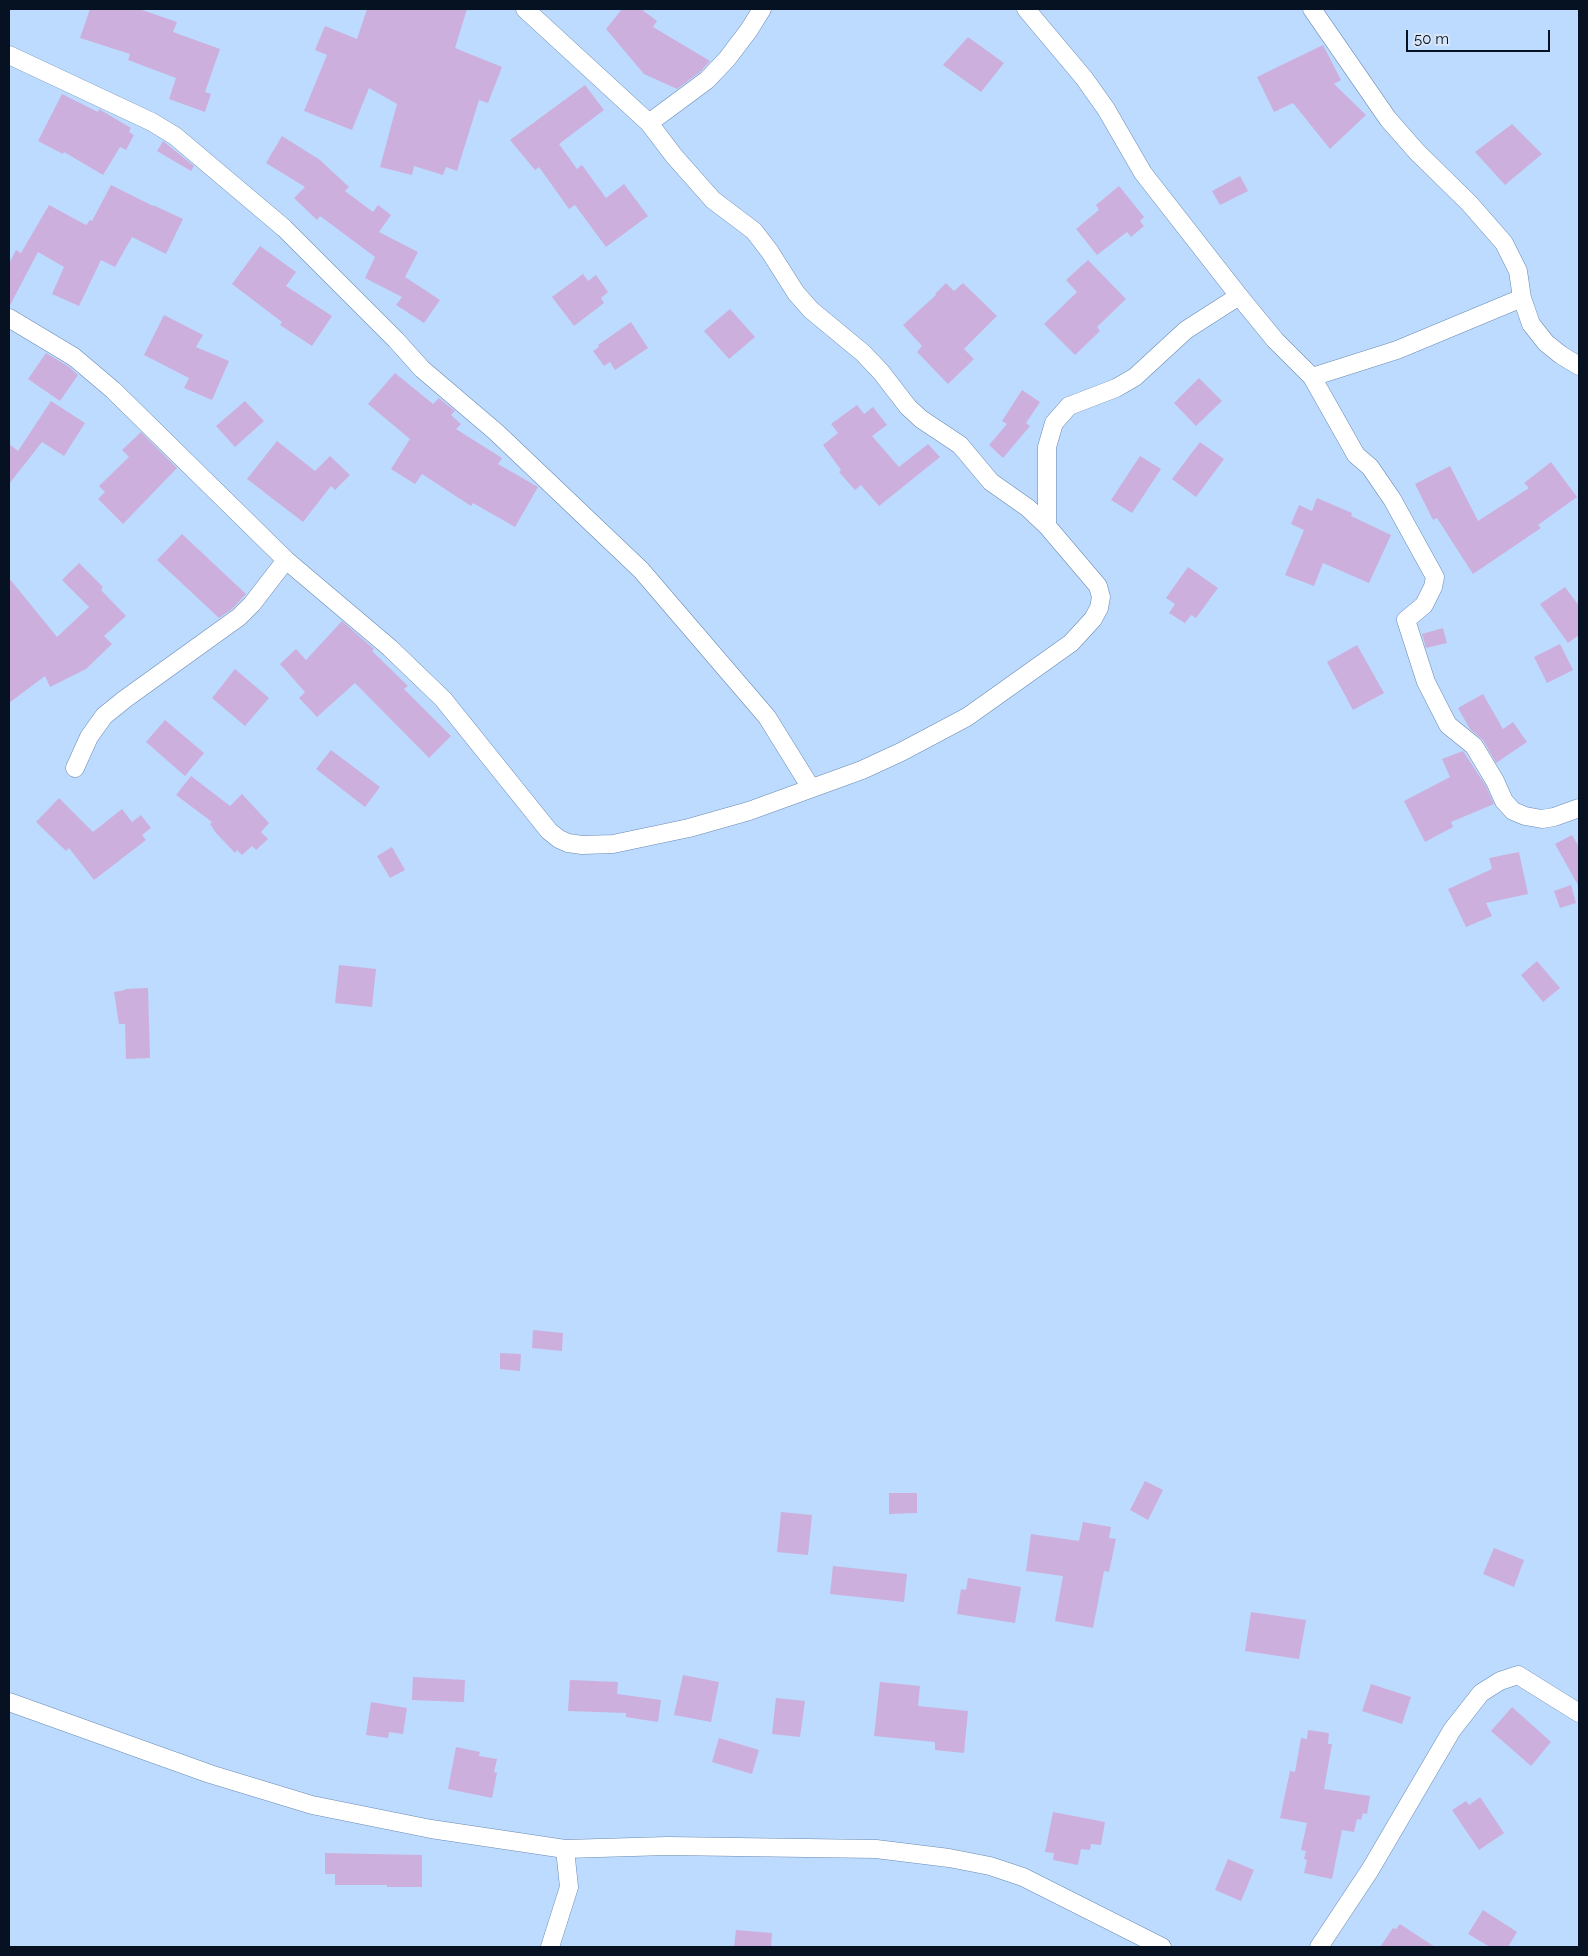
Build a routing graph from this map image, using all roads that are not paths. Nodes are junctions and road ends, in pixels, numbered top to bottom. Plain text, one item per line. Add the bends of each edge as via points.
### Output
1 (525, 9) edge
2 (762, 9) edge
3 (1026, 9) edge
4 (1312, 9) edge
5 (9, 55) edge
6 (649, 123) junction
7 (1239, 296) junction
8 (1522, 298) junction
9 (9, 318) edge
10 (1579, 366) edge
11 (1312, 377) junction
12 (1047, 526) junction
13 (286, 560) junction
14 (75, 768) dead end
15 (811, 788) junction
16 (1579, 808) edge
17 (9, 1702) edge
18 (1579, 1713) edge
19 (566, 1849) junction
20 (550, 1947) edge
21 (1162, 1947) edge
22 (1319, 1947) edge

1 - 6 street
2 - 6 street via 744,37 706,80
3 - 7 street via 1084,78 1143,173
4 - 8 street via 1388,119 1504,243 1518,271
5 - 15 street via 176,136 284,228 422,369 496,432 641,570 767,717
6 - 12 street via 713,200 754,232 811,310 863,353 921,419 960,445 991,482
7 - 11 street via 1275,340
7 - 12 street via 1186,330 1135,377 1069,406 1054,423 1047,447
8 - 10 street via 1531,324 1546,343
8 - 11 street via 1397,350
9 - 13 street via 74,357 113,390
11 - 16 street via 1356,455 1370,467 1392,499 1433,571 1433,588 1424,605 1406,620 1426,682 1448,725 1474,746 1513,811 1542,819
12 - 15 street via 1098,586 1101,597 1093,619 1071,643 967,717 862,770
13 - 14 street via 240,617 104,716 89,737
13 - 15 street via 390,648 443,699 549,831 559,839 582,845 613,844 749,812
17 - 19 street via 210,1774 312,1805 430,1829
18 - 22 street via 1518,1676 1500,1681 1481,1693 1452,1730 1370,1870
19 - 20 street via 570,1887
19 - 21 street via 667,1846 876,1849 949,1858 1023,1877

